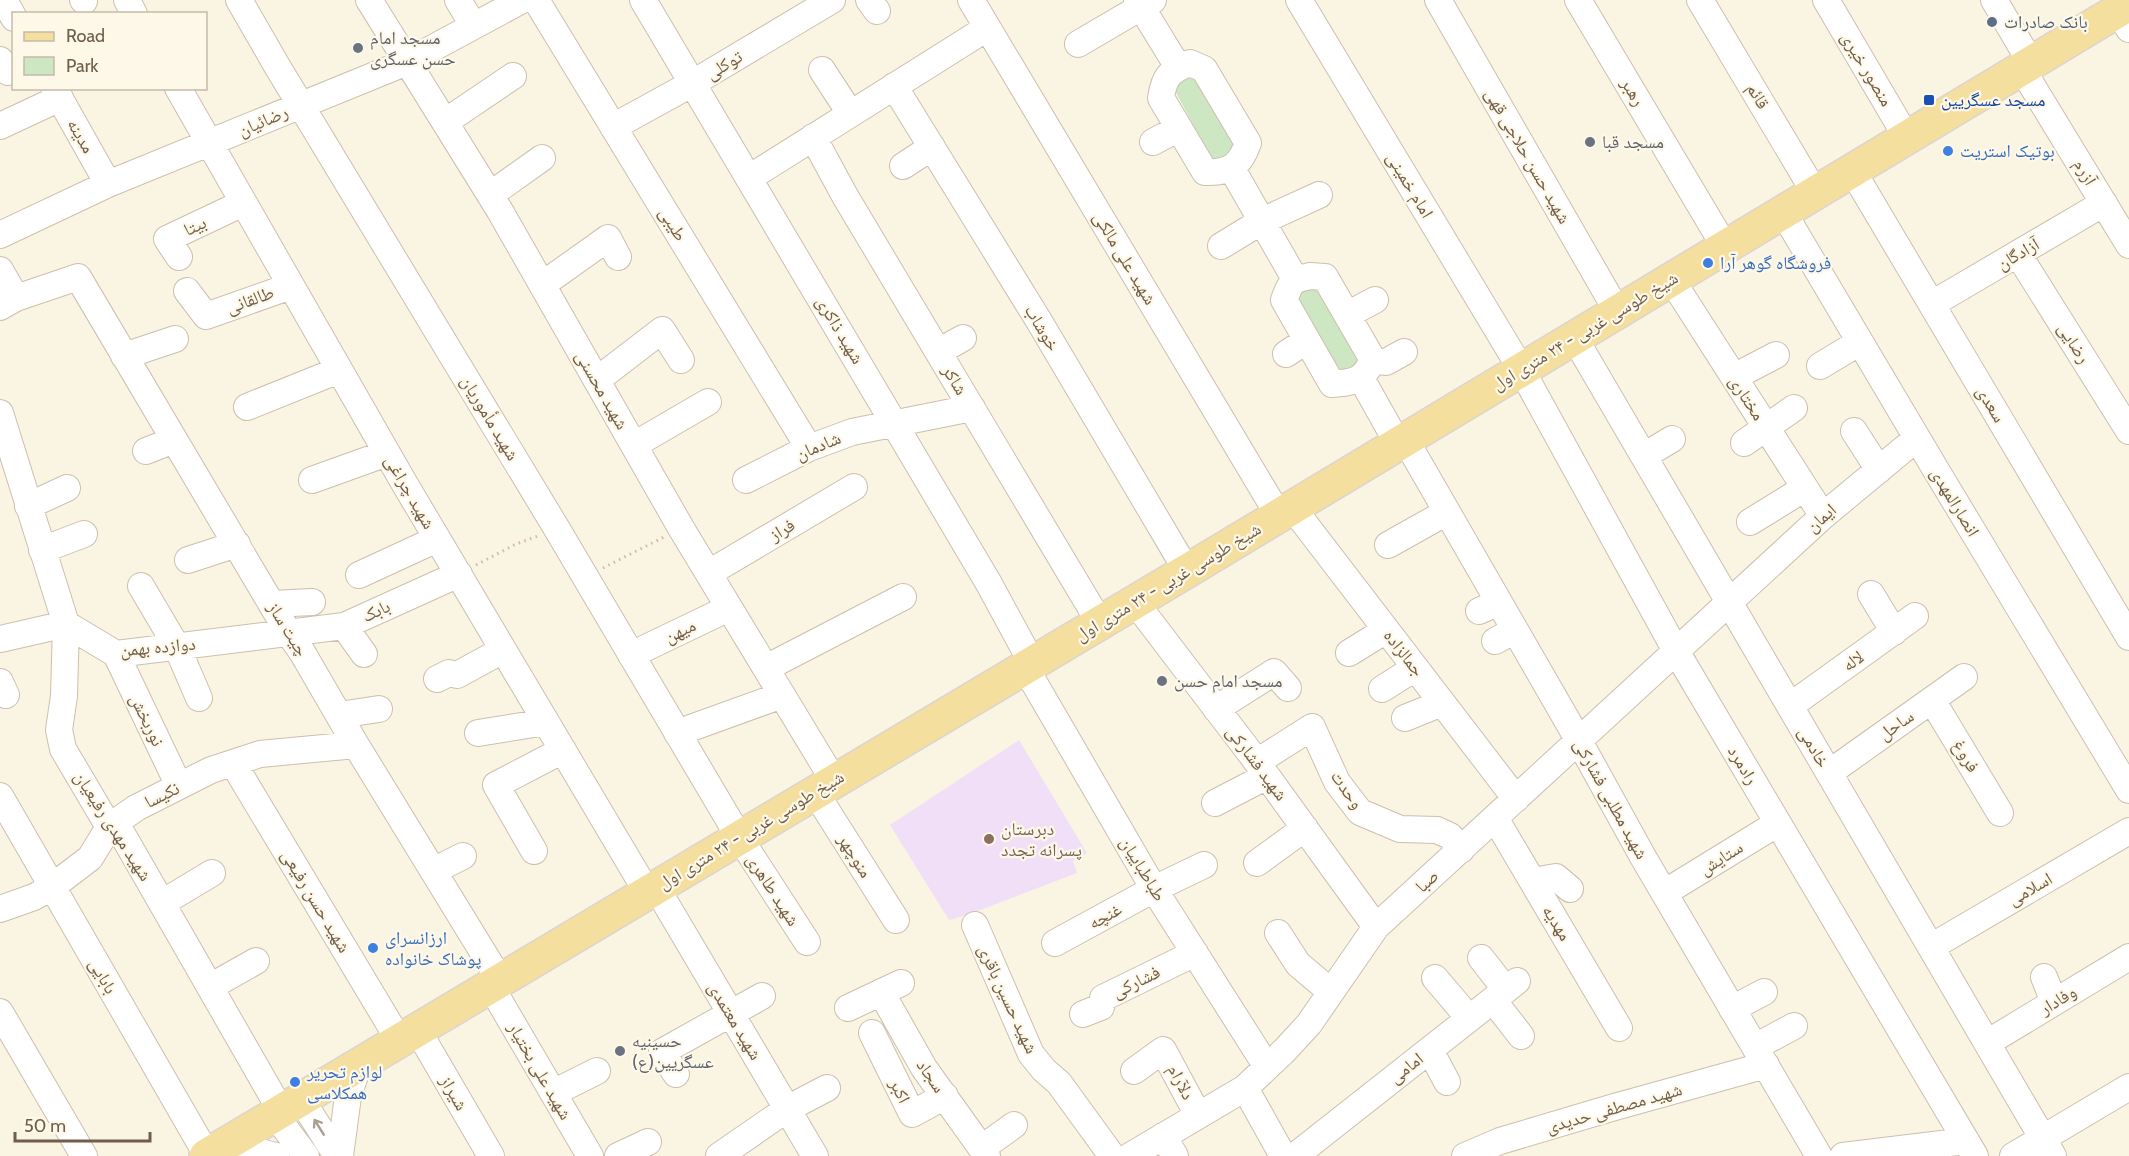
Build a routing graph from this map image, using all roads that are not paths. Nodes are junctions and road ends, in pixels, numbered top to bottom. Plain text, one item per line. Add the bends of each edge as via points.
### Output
1 (3, 0) edge
2 (239, 0) edge
3 (369, 0) edge
4 (458, 0) edge
5 (522, 0) edge
6 (536, 0) edge
7 (832, 0) edge
8 (971, 0) edge
9 (1299, 0) edge
10 (1438, 0) edge
11 (1578, 0) edge
12 (1700, 0) edge
13 (1826, 0) edge
14 (1994, 0) edge
15 (1143, 2) edge
16 (653, 3) edge
17 (2125, 14) edge
18 (12, 15) edge
19 (473, 25) junction
20 (987, 28) junction
21 (1078, 44) dead end
22 (407, 62) junction
23 (2027, 66) junction
24 (1178, 67) junction
25 (822, 70) dead end
26 (513, 76) dead end
27 (693, 83) junction
28 (894, 86) junction
29 (179, 90) edge
30 (57, 93) edge
31 (301, 105) junction
32 (850, 113) junction
33 (445, 122) junction
34 (0, 126) edge
35 (614, 127) junction
36 (1179, 128) junction
37 (813, 137) junction
38 (1907, 138) junction
39 (1153, 142) dead end
40 (210, 143) junction
41 (932, 147) junction
42 (542, 158) dead end
43 (903, 166) dead end
44 (1232, 169) junction
45 (1852, 170) junction
46 (749, 177) junction
47 (108, 184) junction
48 (1815, 193) junction
49 (490, 195) junction
50 (1319, 195) dead end
51 (243, 203) junction
52 (2104, 203) junction
53 (1783, 212) junction
54 (1262, 221) junction
55 (0, 235) edge
56 (2129, 245) edge
57 (1221, 246) dead end
58 (1725, 247) junction
59 (2018, 254) junction
60 (179, 257) dead end
61 (618, 257) dead end
62 (0, 270) edge
63 (1294, 279) junction
64 (1671, 279) junction
65 (542, 285) junction
66 (291, 286) junction
67 (187, 291) dead end
68 (1375, 300) dead end
69 (8, 303) edge
70 (1932, 304) junction
71 (1617, 311) junction
72 (1347, 315) junction
73 (1574, 337) junction
74 (963, 338) dead end
75 (175, 339) dead end
76 (1860, 342) junction
77 (938, 352) junction
78 (1404, 352) dead end
79 (1776, 355) dead end
80 (124, 356) junction
81 (681, 360) dead end
82 (1820, 366) dead end
83 (1367, 369) junction
84 (1521, 369) junction
85 (339, 370) junction
86 (1734, 377) junction
87 (597, 380) junction
88 (708, 402) dead end
89 (247, 407) dead end
90 (972, 408) junction
91 (1794, 408) dead end
92 (0, 413) edge
93 (894, 422) junction
94 (1766, 428) junction
95 (1854, 431) dead end
96 (2129, 431) edge
97 (1917, 438) junction
98 (1672, 439) dead end
99 (174, 440) junction
100 (1402, 442) junction
101 (1744, 443) dead end
102 (634, 445) junction
103 (809, 448) junction
104 (146, 451) dead end
105 (387, 453) junction
106 (1644, 456) junction
107 (6, 457) edge
108 (1879, 470) junction
109 (312, 480) dead end
110 (747, 480) dead end
111 (854, 487) dead end
112 (67, 488) dead end
113 (1805, 488) junction
114 (28, 506) junction
115 (1286, 512) junction
116 (1447, 512) junction
117 (1823, 516) junction
118 (1750, 522) dead end
119 (84, 534) dead end
120 (437, 539) junction
121 (237, 544) junction
122 (1388, 545) dead end
123 (42, 550) junction
124 (188, 560) dead end
125 (1187, 572) junction
126 (709, 573) junction
127 (459, 574) junction
128 (359, 575) dead end
129 (1871, 594) dead end
130 (139, 595) dead end
131 (903, 597) dead end
132 (312, 602) dead end
133 (1135, 602) junction
134 (1729, 602) junction
135 (272, 604) junction
136 (729, 608) junction
137 (1916, 616) dead end
138 (1100, 623) junction
139 (66, 624) junction
140 (344, 626) junction
141 (1386, 630) junction
142 (288, 632) junction
143 (1894, 632) junction
144 (2129, 637) edge
145 (0, 639) edge
146 (177, 646) junction
147 (503, 650) junction
148 (1676, 651) junction
149 (1349, 653) dead end
150 (116, 654) junction
151 (364, 654) dead end
152 (631, 655) junction
153 (1029, 665) junction
154 (766, 668) junction
155 (1415, 668) junction
156 (1964, 677) dead end
157 (437, 679) dead end
158 (1288, 688) dead end
159 (1382, 689) dead end
160 (782, 695) junction
161 (199, 698) dead end
162 (1932, 700) junction
163 (1442, 703) junction
164 (1790, 706) junction
165 (379, 709) dead end
166 (1216, 709) junction
167 (339, 715) junction
168 (1405, 718) dead end
169 (546, 722) junction
170 (478, 733) dead end
171 (677, 733) junction
172 (1579, 741) junction
173 (356, 745) junction
174 (563, 750) junction
175 (233, 763) junction
176 (1262, 769) junction
177 (1829, 773) junction
178 (179, 786) junction
179 (824, 786) junction
180 (2129, 790) edge
181 (0, 796) edge
182 (1516, 798) junction
183 (1215, 803) dead end
184 (2000, 813) dead end
185 (1495, 818) junction
186 (1778, 823) junction
187 (109, 826) junction
188 (1305, 828) junction
189 (2129, 831) edge
190 (739, 837) junction
191 (1461, 850) junction
192 (534, 851) dead end
193 (463, 856) dead end
194 (1257, 863) dead end
195 (1204, 865) dead end
196 (433, 871) junction
197 (212, 873) dead end
198 (1533, 881) junction
199 (52, 887) junction
200 (1154, 889) junction
201 (1570, 889) dead end
202 (651, 890) junction
203 (1664, 893) junction
204 (162, 903) junction
205 (0, 909) edge
206 (896, 920) dead end
207 (975, 925) dead end
208 (1376, 927) junction
209 (1278, 933) dead end
210 (807, 942) dead end
211 (1055, 943) dead end
212 (1931, 947) junction
213 (1195, 953) junction
214 (2129, 957) edge
215 (1481, 958) dead end
216 (256, 961) dead end
217 (2044, 977) dead end
218 (1435, 978) dead end
219 (495, 982) junction
220 (210, 987) junction
221 (1505, 990) junction
222 (1331, 992) junction
223 (1730, 993) junction
224 (1764, 993) dead end
225 (762, 996) dead end
226 (2054, 1002) junction
227 (848, 1008) dead end
228 (0, 1012) edge
229 (730, 1013) junction
230 (1083, 1014) dead end
231 (1469, 1018) junction
232 (1794, 1026) dead end
233 (1619, 1028) dead end
234 (872, 1033) dead end
235 (408, 1035) junction
236 (1521, 1036) dead end
237 (1987, 1043) junction
238 (1430, 1050) junction
239 (1760, 1056) junction
240 (359, 1064) junction
241 (1267, 1067) junction
242 (597, 1071) dead end
243 (1134, 1071) dead end
244 (676, 1074) dead end
245 (1447, 1082) dead end
246 (2129, 1087) edge
247 (827, 1088) dead end
248 (1245, 1088) junction
249 (553, 1093) junction
250 (945, 1096) junction
251 (286, 1108) junction
252 (787, 1109) junction
253 (1198, 1115) junction
254 (1014, 1125) dead end
255 (648, 1142) dead end
256 (1169, 1146) edge
257 (2048, 1147) edge
258 (1970, 1148) edge
259 (211, 1153) edge
260 (982, 1153) edge
261 (84, 1156) edge
262 (276, 1156) edge
263 (306, 1156) edge
264 (339, 1156) edge
265 (491, 1156) edge
266 (590, 1156) edge
267 (618, 1156) edge
268 (719, 1156) edge
269 (815, 1156) edge
270 (1112, 1156) edge
271 (1130, 1156) edge
272 (1282, 1156) edge
273 (1295, 1156) edge
274 (1464, 1156) edge
275 (1819, 1156) edge
276 (1843, 1156) edge
277 (2013, 1156) edge

1 - 18 street
2 - 31 street, شهید مأموریان
3 - 22 street, شهید محسنی
4 - 19 street
5 - 19 street, رضائیان
6 - 35 street, طیبی
7 - 27 street, توکلی
8 - 20 street, شهید علی مالکی
9 - 84 street, امام خمینی
10 - 71 street, شهید حسن حلاجی قهی
11 - 58 street, رهبر
12 - 48 street, قائم
13 - 38 street, منصور خیری
14 - 23 street, آزرم
15 - 21 street
15 - 24 street
16 - 27 street, شهید ذاکری
17 - 23 main road, شیخ طوسی غربی - ۲۴ متری اول
19 - 22 street, رضائیان
20 - 28 street
20 - 115 street, شهید علی مالکی
22 - 31 street, رضائیان
22 - 33 street, شهید محسنی
23 - 38 main road, شیخ طوسی غربی - ۲۴ متری اول
23 - 52 street, آزرم
24 - 36 street via 1163,84 1161,98
24 - 44 street via 1190,63 1204,69 1232,95 1248,143
25 - 32 street
26 - 33 street
27 - 35 street, توکلی
27 - 46 street, شهید ذاکری
28 - 32 street
28 - 41 street, خوشاب
29 - 40 street, شهید چراغی
30 - 34 street
30 - 47 street, مدینه
31 - 40 street, رضائیان
31 - 152 street, شهید مأموریان
32 - 37 street
33 - 49 street, شهید محسنی
35 - 103 street, طیبی
36 - 39 street
36 - 44 street via 1205,172
37 - 46 street
37 - 77 street, شاکر
38 - 45 main road, شیخ طوسی غربی - ۲۴ متری اول
40 - 47 street, رضائیان
40 - 51 street, شهید چراغی
41 - 43 street
41 - 125 street, خوشاب
42 - 49 street
44 - 54 street
45 - 48 main road, شیخ طوسی غربی - ۲۴ متری اول
45 - 70 street, سعدی
46 - 93 street, شهید ذاکری
47 - 55 street, رضائیان
48 - 53 main road, شیخ طوسی غربی - ۲۴ متری اول
49 - 65 street, شهید محسنی
50 - 54 street
51 - 60 street, بیتا via 167,239
51 - 66 street, شهید چراغی
52 - 56 street, آزرم
52 - 59 street, آزادگان
53 - 58 main road, شیخ طوسی غربی - ۲۴ متری اول
53 - 76 street, انصارالمهدی
54 - 57 street
54 - 63 street
58 - 64 main road, شیخ طوسی غربی - ۲۴ متری اول
59 - 70 street, آزادگان
59 - 96 street, رضایی
61 - 65 street via 608,238
62 - 69 street
63 - 72 street, شهید مطلبی فشارکی via 1325,277
63 - 83 street via 1284,300 1296,347 1332,384 1349,382
64 - 71 main road, شیخ طوسی غربی - ۲۴ متری اول
64 - 86 street, مختاری
65 - 87 street, شهید محسنی
66 - 67 street, طالقانی via 206,316
66 - 85 street, شهید چراغی
68 - 72 street
69 - 80 street, چیت ساز via 78,277
70 - 144 street, سعدی
71 - 73 main road, شیخ طوسی غربی - ۲۴ متری اول
72 - 83 street, شهید مطلبی فشارکی
73 - 84 main road, شیخ طوسی غربی - ۲۴ متری اول
73 - 106 street, خادمی
74 - 77 street
75 - 80 street
76 - 82 street
76 - 97 street, انصارالمهدی
77 - 90 street, شاکر
78 - 83 street
79 - 86 street
80 - 99 street, چیت ساز
81 - 87 street via 662,330
83 - 100 street, شهید مطلبی فشارکی
84 - 100 main road, شیخ طوسی غربی - ۲۴ متری اول
84 - 148 street, رادمرد
85 - 89 street
85 - 105 street, شهید چراغی
86 - 94 street, مختاری
87 - 102 street, شهید محسنی
88 - 102 street
90 - 93 street, شادمان
90 - 138 street, شاکر
91 - 94 street
92 - 107 street, شهید مهدی رفیعیان
93 - 103 street, شادمان
93 - 153 street, شهید ذاکری via 988,582
94 - 101 street
94 - 113 street, مختاری
95 - 108 street
97 - 108 street, ایمان
97 - 180 street, انصارالمهدی
98 - 106 street
99 - 104 street
99 - 121 street, چیت ساز
100 - 115 main road, شیخ طوسی غربی - ۲۴ متری اول
100 - 116 street, شهید مطلبی فشارکی
102 - 126 street, شهید محسنی
103 - 110 street, شادمان
105 - 109 street
105 - 120 street, شهید چراغی
106 - 134 street, خادمی
107 - 114 street, شهید مهدی رفیعیان
108 - 117 street, ایمان
111 - 126 street, فراز
112 - 114 street
113 - 117 street, مختاری
113 - 118 street
114 - 123 street, شهید مهدی رفیعیان
115 - 125 main road, شیخ طوسی غربی - ۲۴ متری اول
115 - 141 street, جمالزاده
116 - 122 street
116 - 172 street, شهید مطلبی فشارکی via 1505,636
117 - 134 street, ایمان
119 - 123 street
120 - 127 street, شهید چراغی
120 - 128 street
121 - 124 street
121 - 135 street, چیت ساز
123 - 139 street, شهید مهدی رفیعیان
125 - 133 main road, شیخ طوسی غربی - ۲۴ متری اول
126 - 136 street, شهید محسنی
127 - 140 street, بابک
127 - 147 street, شهید چراغی
129 - 143 street
130 - 146 street
131 - 154 street
132 - 135 street
133 - 138 main road, شیخ طوسی غربی - ۲۴ متری اول
133 - 166 street, شهید فشارکی
134 - 148 street, صبا
134 - 164 street, خادمی
135 - 142 street, چیت ساز
136 - 152 street, میهن
136 - 154 street, شهید محسنی
137 - 143 street, لاله
138 - 153 main road, شیخ طوسی غربی - ۲۴ متری اول
139 - 145 street
139 - 150 street, دوازده بهمن
139 - 187 street, شهید مهدی رفیعیان via 59,730 63,749
140 - 142 street, بابک
140 - 151 street
141 - 149 street
141 - 155 street, جمالزاده
142 - 146 street, دوازده بهمن
142 - 167 street, چیت ساز
143 - 164 street, لاله
146 - 150 street, دوازده بهمن
146 - 161 street
147 - 157 street via 457,675 449,673
147 - 169 street, شهید چراغی
148 - 172 street, صبا
148 - 186 street, رادمرد
150 - 178 street, نوربخش
152 - 171 street, شهید مأموریان
153 - 179 main road, شیخ طوسی غربی - ۲۴ متری اول
153 - 200 street, طباطباییان
154 - 160 street, شهید محسنی
155 - 159 street
155 - 163 street, جمالزاده
156 - 162 street, ساحل
158 - 166 street via 1274,672
160 - 171 street
160 - 179 street, شهید محسنی
162 - 177 street, ساحل
162 - 184 street, فروغ
163 - 168 street
163 - 182 street, جمالزاده
164 - 177 street, خادمی
165 - 167 street
166 - 176 street, شهید فشارکی
167 - 173 street, چیت ساز
169 - 170 street
169 - 174 street, شهید چراغی
171 - 190 street, شهید مأموریان
172 - 182 street, صبا
172 - 203 street, شهید مطلبی فشارکی
173 - 175 street, نکیسا via 260,754
173 - 196 street, چیت ساز
174 - 192 street via 496,785
174 - 202 street, شهید چراغی
175 - 178 street, نکیسا
175 - 235 street, شهید حسن رفیعی
176 - 183 street
176 - 188 street, شهید فشارکی
176 - 191 street, وحدت via 1312,727 1337,782 1360,812 1400,829 1437,830 1450,836
177 - 212 street, خادمی
178 - 187 street, نکیسا
179 - 190 main road, شیخ طوسی غربی - ۲۴ متری اول
179 - 206 street, منوچهر
181 - 199 street, بابایی
182 - 185 street, صبا
185 - 191 street, صبا
185 - 198 street, مهدیه
186 - 203 street, ستایش
186 - 258 street, رادمرد
187 - 199 street, نکیسا via 90,858
187 - 204 street, شهید مهدی رفیعیان via 121,832
188 - 194 street
188 - 208 street, شهید فشارکی
189 - 212 street, اسلامی
190 - 202 main road, شیخ طوسی غربی - ۲۴ متری اول
190 - 210 street, شهید طاهری
191 - 208 street, صبا
193 - 196 street
195 - 200 street, غنچه
196 - 219 street, چیت ساز
197 - 204 street
198 - 201 street via 1556,877
198 - 233 street, مهدیه
199 - 205 street, نکیسا
199 - 259 street, بابایی
200 - 211 street, غنچه
200 - 213 street, طباطباییان
202 - 219 main road, شیخ طوسی غربی - ۲۴ متری اول
202 - 229 street, شهید معتمدی
203 - 223 street, شهید مطلبی فشارکی
204 - 220 street, شهید مهدی رفیعیان
207 - 270 street, شهید حسین باقری via 1031,1054 1059,1083
208 - 222 street, صبا
209 - 222 street via 1298,964
212 - 237 street, خادمی
213 - 230 street, فشارکی via 1103,998 1101,1007
213 - 241 street, طباطباییان
214 - 226 street, وفادار
215 - 221 street
216 - 220 street
217 - 226 street
218 - 231 street
219 - 235 main road, شیخ طوسی غربی - ۲۴ متری اول
219 - 249 street, شهید علی بختیار
220 - 251 street, شهید مهدی رفیعیان
221 - 231 street, امامی
221 - 236 street
222 - 241 street, صبا via 1309,1024
223 - 224 street
223 - 239 street, شهید مطلبی فشارکی
225 - 229 street
226 - 237 street, وفادار
227 - 250 street, سجاد via 891,987 924,1068
228 - 261 street
229 - 244 street via 662,1052
229 - 252 street, شهید معتمدی
231 - 238 street, امامی
232 - 239 street, شهید مصطفی حدیدی
234 - 250 street, اکبر via 912,1114
235 - 240 main road, شیخ طوسی غربی - ۲۴ متری اول
235 - 265 street, شیراز
237 - 257 street, خادمی
238 - 245 street
238 - 273 street, امامی
239 - 274 street, شهید مصطفی حدیدی
239 - 275 street, شهید مطلبی فشارکی
240 - 251 main road, شیخ طوسی غربی - ۲۴ متری اول
240 - 264 street via 348,1096
241 - 248 street, صبا
242 - 249 street
243 - 253 street, دلآرام via 1163,1050
246 - 257 street
247 - 252 street
248 - 253 street, صبا
248 - 272 street
249 - 266 street, شهید علی بختیار
250 - 260 street, سجاد
251 - 259 main road, شیخ طوسی غربی - ۲۴ متری اول
251 - 263 street
264 -> 251 street
252 - 268 street
252 - 269 street, شهید معتمدی
253 - 256 street, صبا
254 - 260 street
255 - 267 street
256 - 271 street, صبا
257 - 277 street
258 - 276 street
259 - 262 street via 251,1150

